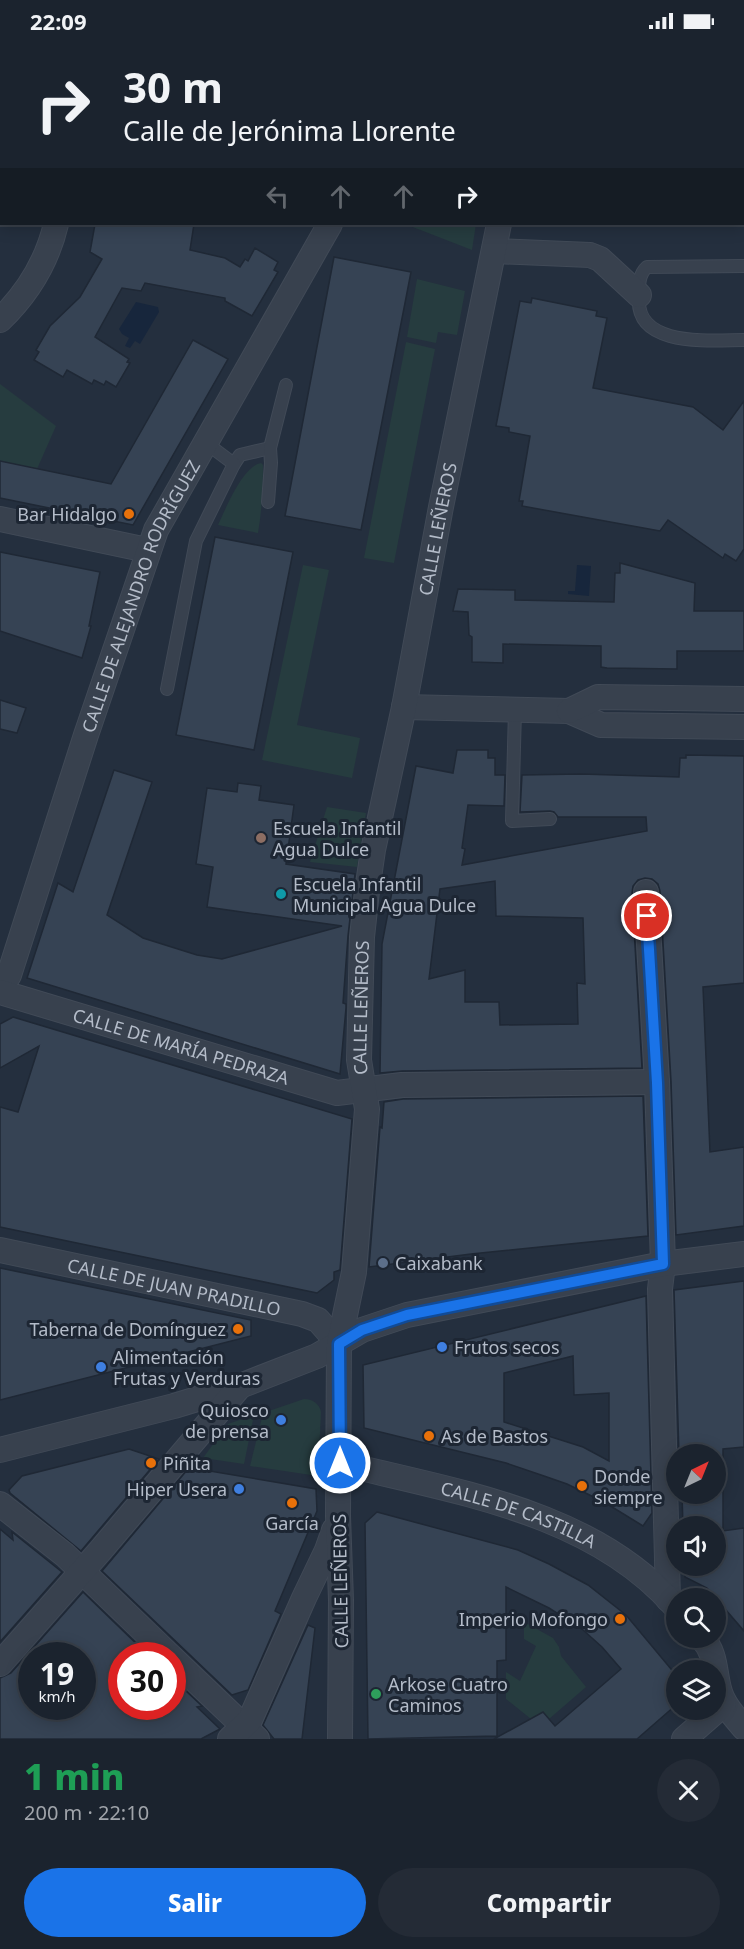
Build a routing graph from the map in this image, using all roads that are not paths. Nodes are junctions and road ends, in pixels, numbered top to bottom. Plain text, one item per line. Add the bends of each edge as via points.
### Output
1 (56, 225) edge
2 (329, 225) edge
3 (499, 225) edge
4 (494, 252) junction
5 (744, 266) edge
6 (639, 295) junction
7 (0, 320) edge
8 (744, 340) edge
9 (286, 385) dead end
10 (206, 443) junction
11 (270, 448) junction
12 (234, 464) junction
13 (268, 502) dead end
14 (0, 519) edge
15 (147, 550) junction
16 (167, 688) dead end
17 (744, 699) edge
18 (404, 707) junction
19 (515, 710) junction
20 (569, 711) junction
21 (744, 727) edge
22 (550, 819) dead end
23 (646, 892) dead end
24 (0, 991) edge
25 (657, 1083) junction
26 (364, 1090) junction
27 (0, 1250) edge
28 (744, 1254) edge
29 (663, 1264) junction
30 (339, 1344) junction
31 (240, 1386) junction
32 (0, 1450) edge
33 (340, 1463) junction
34 (0, 1504) edge
35 (338, 1516) junction
36 (666, 1532) joint
37 (621, 1559) junction
38 (82, 1571) junction
39 (304, 1598) junction
40 (666, 1599) edge
41 (341, 1600) junction
42 (155, 1642) edge
43 (0, 1664) edge
44 (186, 1673) edge
45 (726, 1706) edge
46 (706, 1720) edge
47 (744, 1728) edge
48 (243, 1735) edge
49 (340, 1739) edge
50 (684, 1739) edge

1 - 7 street via 36,275
2 - 10 street, CALLE DE ALEJANDRO RODRÍGUEZ
3 - 4 street, CALLE LEÑEROS
4 - 6 street via 590,255 600,259
4 - 18 street, CALLE LEÑEROS
5 - 6 lane via 647,267 640,276
6 - 8 lane via 641,319 654,330 699,340
9 - 11 lane
10 - 12 lane
10 - 15 street, CALLE DE ALEJANDRO RODRÍGUEZ via 165,511
11 - 12 lane via 240,454
11 - 13 lane
12 - 16 lane via 196,541
14 - 15 street
15 - 24 street, CALLE DE ALEJANDRO RODRÍGUEZ via 9,975
17 - 20 street via 598,697
18 - 19 street
18 - 26 street, CALLE LEÑEROS via 367,891 359,1006 359,1060
19 - 20 street
19 - 22 lane via 512,821
20 - 21 street via 601,725
23 - 25 street
24 - 26 street, CALLE DE MARÍA PEDRAZA via 337,1093
25 - 26 street, CALLE DE MARÍA PEDRAZA via 402,1085
25 - 29 street
26 - 30 street, CALLE LEÑEROS via 368,1109 354,1272
27 - 30 street, CALLE DE JUAN PRADILLO via 302,1314 318,1320
28 - 29 street
29 - 30 street via 407,1315 362,1330
29 - 36 street via 660,1289
30 - 31 street
30 - 33 street, CALLE LEÑEROS
31 - 32 street
31 - 38 street
33 - 35 street, CALLE LEÑEROS
33 - 37 street, CALLE DE CASTILLA via 544,1518
34 - 38 street
35 - 39 street
35 - 41 street, CALLE LEÑEROS
36 - 37 street via 647,1556 633,1562
37 - 40 street, CALLE DE CASTILLA
38 - 42 street
38 - 43 street
39 - 41 street via 319,1585 328,1586
39 - 48 street
41 - 49 street, CALLE LEÑEROS
44 - 48 street
45 - 47 street
46 - 50 street

